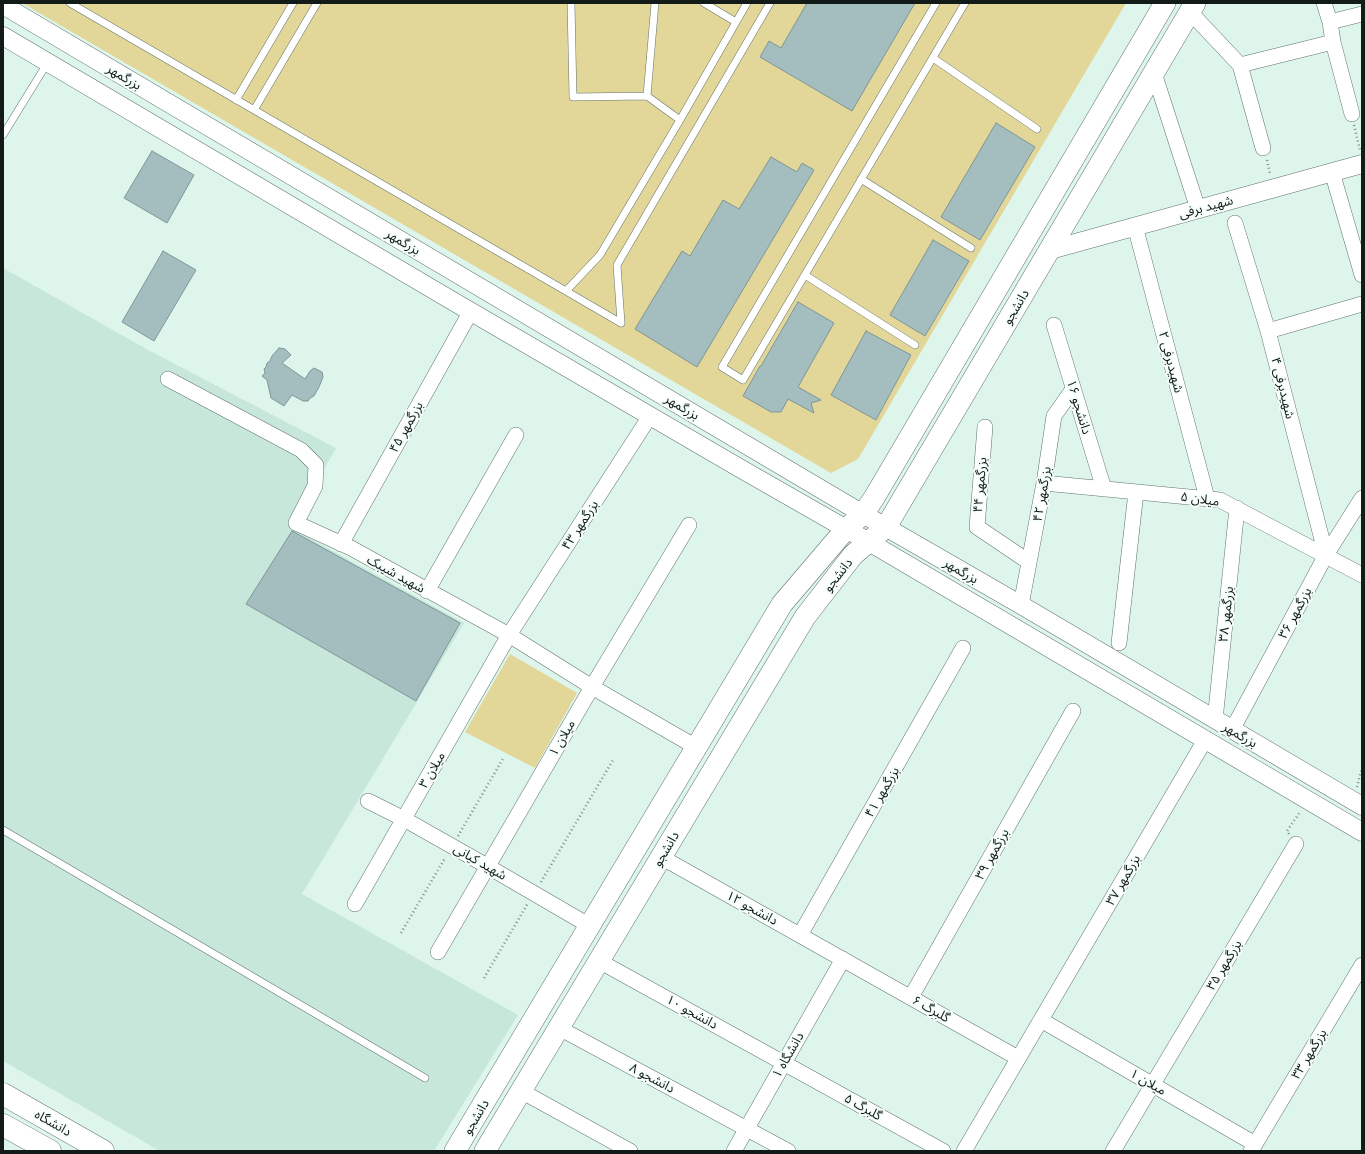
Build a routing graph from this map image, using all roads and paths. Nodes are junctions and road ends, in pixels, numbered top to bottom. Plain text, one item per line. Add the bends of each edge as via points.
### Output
1 (70, 3) edge
2 (293, 3) edge
3 (317, 3) edge
4 (571, 3) edge
5 (655, 3) edge
6 (704, 3) edge
7 (747, 3) edge
8 (770, 3) edge
9 (936, 3) edge
10 (965, 3) edge
11 (1165, 3) edge
12 (1324, 3) edge
13 (3, 5) edge
14 (1193, 8) edge
15 (1362, 14) edge
16 (736, 22) junction
17 (1330, 22) junction
18 (3, 36) edge
19 (1333, 42) junction
20 (933, 58) junction
21 (48, 62) junction
22 (1240, 64) junction
23 (1154, 73) junction
24 (647, 96) junction
25 (236, 100) junction
26 (254, 110) junction
27 (1352, 114) joint
28 (680, 120) junction
29 (206, 125) junction
30 (1037, 128) dead end
31 (3, 135) edge
32 (192, 147) junction
33 (1263, 148) joint
34 (1361, 158) edge
35 (1332, 172) junction
36 (861, 179) junction
37 (1274, 188) junction
38 (1198, 209) junction
39 (1234, 223) dead end
40 (1135, 226) junction
41 (971, 248) dead end
42 (1050, 250) junction
43 (805, 275) junction
44 (1362, 275) edge
45 (470, 282) junction
46 (566, 291) junction
47 (1362, 304) edge
48 (463, 307) junction
49 (1054, 325) dead end
50 (1268, 331) junction
51 (915, 345) dead end
52 (168, 379) dead end
53 (1073, 389) junction
54 (650, 416) junction
55 (985, 427) dead end
56 (516, 435) dead end
57 (1044, 483) junction
58 (1104, 489) junction
59 (1136, 492) junction
60 (1207, 498) junction
61 (1362, 498) edge
62 (1237, 508) junction
63 (863, 514) junction
64 (689, 525) dead end
65 (886, 528) junction
66 (846, 529) junction
67 (869, 542) junction
68 (341, 544) junction
69 (1326, 555) junction
70 (1029, 562) junction
71 (1362, 575) edge
72 (427, 591) junction
73 (1021, 605) junction
74 (509, 635) junction
75 (1119, 643) dead end
76 (963, 648) dead end
77 (592, 687) junction
78 (1073, 711) dead end
79 (1215, 720) junction
80 (1232, 730) junction
81 (1206, 740) junction
82 (696, 747) junction
83 (613, 760) dead end
84 (1308, 800) junction
85 (368, 801) dead end
86 (1362, 806) edge
87 (404, 819) junction
88 (3, 830) edge
89 (1362, 832) edge
90 (1296, 844) joint
91 (661, 857) junction
92 (487, 866) junction
93 (534, 893) junction
94 (355, 904) dead end
95 (590, 926) junction
96 (800, 935) junction
97 (438, 952) dead end
98 (843, 959) junction
99 (599, 960) junction
100 (1362, 965) edge
101 (484, 978) dead end
102 (911, 997) junction
103 (1041, 1020) junction
104 (559, 1028) junction
105 (1018, 1058) junction
106 (784, 1063) junction
107 (425, 1078) dead end
108 (1153, 1085) junction
109 (521, 1091) junction
110 (3, 1094) edge
111 (3, 1125) edge
112 (746, 1129) junction
113 (1253, 1148) edge
114 (50, 1151) edge
115 (103, 1151) edge
116 (455, 1151) edge
117 (485, 1151) edge
118 (630, 1151) edge
119 (734, 1151) edge
120 (788, 1151) edge
121 (943, 1151) edge
122 (964, 1151) edge
123 (1114, 1151) edge

1 - 25 lane
2 - 25 lane
3 - 26 lane
4 - 24 lane via 573,97
5 - 24 lane
6 - 16 lane
7 - 16 lane
8 - 46 lane via 617,264 621,323
9 - 43 lane via 722,367 743,380
10 - 20 lane
11 - 63 main road, دانشجو
12 - 17 street
13 - 29 street, بزرگمهر
14 - 22 street
14 - 23 main road, دانشجو
15 - 17 street
16 - 28 lane
17 - 19 street
18 - 21 street, بزرگمهر
19 - 22 street
19 - 27 street
20 - 30 lane
20 - 36 lane
21 - 31 lane
21 - 32 street, بزرگمهر
22 - 33 street
23 - 38 street
23 - 42 main road, دانشجو
24 - 28 lane
25 - 26 lane
26 - 46 lane
27 - 34 path
28 - 46 lane via 600,255
29 - 32 street
29 - 45 street, بزرگمهر
32 - 48 street, بزرگمهر
33 - 37 path
34 - 35 street, شهید برفی
35 - 37 street, شهید برفی
35 - 44 street
36 - 41 lane
36 - 43 lane
37 - 38 street, شهید برفی
38 - 40 street, شهید برفی
39 - 50 street, شهیدبرفی ۴
40 - 42 street, شهید برفی
40 - 60 street, شهیدبرفی ۲
42 - 65 main road, دانشجو
43 - 51 lane
45 - 48 street
45 - 63 street, بزرگمهر
47 - 50 street
48 - 54 street, بزرگمهر
48 - 68 street, بزرگمهر ۴۵
49 - 53 street, دانشجو ۱۶
50 - 69 street, شهیدبرفی ۴
52 - 68 street, شهید شیبک via 301,450 316,465 315,486 296,523
53 - 57 street, بزرگمهر ۴۲ via 1054,416
53 - 58 street, دانشجو ۱۶
54 - 66 street, بزرگمهر
54 - 74 street, بزرگمهر ۴۳
55 - 70 street, بزرگمهر ۴۴ via 977,527
56 - 72 street
57 - 58 street, میلان ۵
57 - 70 street, بزرگمهر ۴۲
58 - 59 street, میلان ۵
59 - 60 street, میلان ۵
59 - 75 street
60 - 62 street, میلان ۵ via 1220,500
61 - 69 street, بزرگمهر ۳۶
62 - 69 street, میلان ۵
62 - 79 street, بزرگمهر ۳۸
63 - 65 street, بزرگمهر
63 - 66 main road, دانشجو
64 - 77 street, میلان ۱
65 - 67 main road, دانشجو
65 - 73 street, بزرگمهر
66 - 67 street, بزرگمهر
66 - 82 main road, دانشجو via 782,604
67 - 81 street, بزرگمهر
67 - 91 main road, دانشجو via 853,555 806,616
68 - 72 street, شهید شیبک
69 - 71 street, میلان ۵
69 - 80 street, بزرگمهر ۳۶
70 - 73 street, بزرگمهر ۴۲
72 - 74 street, شهید شیبک
73 - 79 street, بزرگمهر
74 - 77 street, شهید شیبک
74 - 87 street, میلان ۳
76 - 96 street, بزرگمهر ۴۱
77 - 82 street, شهید شیبک
77 - 92 street, میلان ۱
78 - 102 street, برزگمهر ۳۹
79 - 80 street, بزرگمهر
80 - 86 street, بزرگمهر
81 - 84 street, بزرگمهر
81 - 103 street, بزرگمهر ۳۷
82 - 95 main road, دانشجو
83 - 93 path
84 - 89 street, بزرگمهر
84 - 90 path via 1287,831
85 - 87 street, شهید کیانی
87 - 92 street, شهید کیانی
87 - 94 street, میلان ۳
88 - 107 lane
90 - 108 street, بزرگمهر ۳۵
91 - 96 street, دانشجو ۱۲
91 - 99 main road, دانشجو
92 - 93 street, شهید کیانی
92 - 97 street, میلان ۱
93 - 95 street, شهید کیانی
93 - 101 path
95 - 116 main road, دانشجو
96 - 98 street, دانشجو ۱۲
98 - 102 street, گلبرگ ۶
98 - 106 street, دانشگاه ۱
99 - 104 main road, دانشجو
99 - 106 street, دانشجو ۱۰
100 - 113 street, بزرگمهر ۳۳
102 - 105 street, گلبرگ ۶
103 - 105 street, بزرگمهر ۳۷
103 - 108 street, میلان ۱
104 - 109 main road, دانشجو
104 - 112 street, دانشجو ۸
105 - 122 street, بزرگمهر ۳۷
106 - 112 street, دانشگاه ۱
106 - 121 street, گلبرگ ۵
108 - 113 street, میلان ۱
108 - 123 street, بزرگمهر ۳۵
109 - 117 main road, دانشجو
109 - 118 street
110 - 115 main road, دانشگاه
111 - 114 main road, دانشگاه
112 - 119 street, دانشگاه ۱
112 - 120 street, دانشجو ۸

